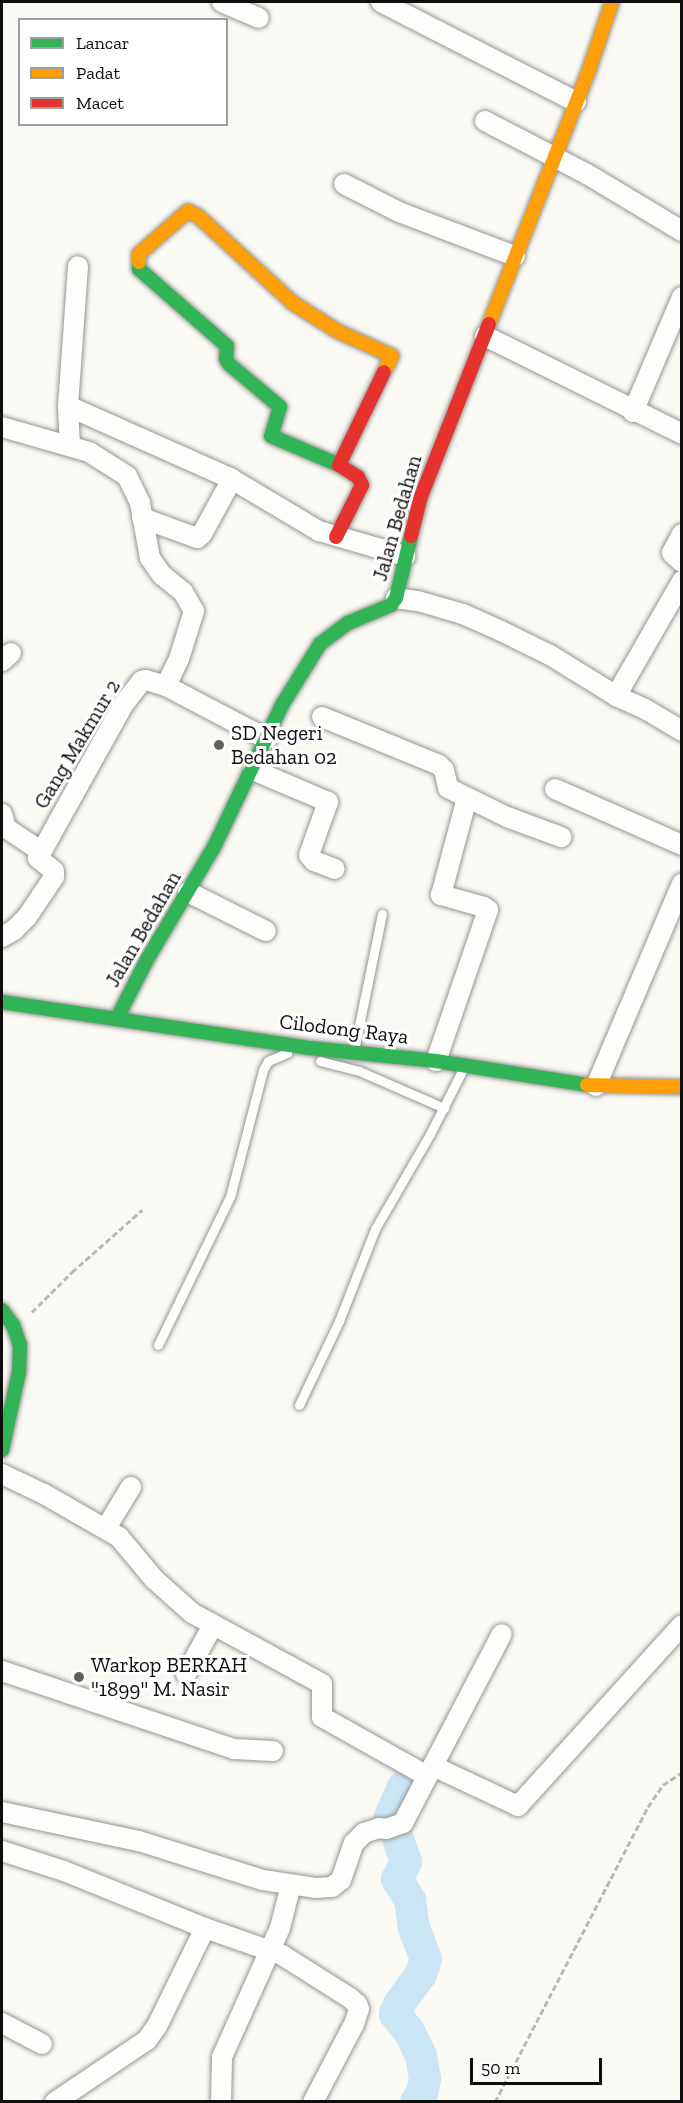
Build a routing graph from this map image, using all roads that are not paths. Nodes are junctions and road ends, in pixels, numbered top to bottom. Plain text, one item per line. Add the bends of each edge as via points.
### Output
1 (222, 2) edge
2 (381, 2) edge
3 (612, 2) edge
4 (413, 9) edge
5 (259, 18) dead end
6 (576, 102) junction
7 (485, 121) dead end
8 (555, 158) junction
9 (344, 184) dead end
10 (681, 231) edge
11 (515, 256) junction
12 (78, 266) dead end
13 (681, 297) edge
14 (677, 317) edge
15 (485, 336) junction
16 (68, 406) junction
17 (633, 412) junction
18 (2, 427) edge
19 (681, 434) edge
20 (70, 446) junction
21 (339, 465) junction
22 (232, 479) junction
23 (142, 518) junction
24 (681, 534) edge
25 (336, 537) junction
26 (405, 556) junction
27 (681, 562) edge
28 (681, 580) edge
29 (396, 598) junction
30 (166, 686) junction
31 (616, 696) junction
32 (322, 717) dead end
33 (681, 731) edge
34 (267, 739) junction
35 (253, 770) junction
36 (555, 789) dead end
37 (467, 798) junction
38 (2, 814) edge
39 (561, 837) dead end
40 (681, 845) edge
41 (42, 852) junction
42 (335, 870) dead end
43 (681, 883) edge
44 (188, 892) junction
45 (382, 914) dead end
46 (266, 931) dead end
47 (2, 938) edge
48 (2, 1002) edge
49 (117, 1018) junction
50 (353, 1053) junction
51 (436, 1061) junction
52 (464, 1066) junction
53 (596, 1086) junction
54 (681, 1087) edge
55 (444, 1108) junction
56 (2, 1310) edge
57 (158, 1345) dead end
58 (8, 1384) edge
59 (299, 1405) dead end
60 (2, 1450) edge
61 (2, 1474) edge
62 (131, 1487) dead end
63 (106, 1528) junction
64 (213, 1625) junction
65 (681, 1625) edge
66 (502, 1634) dead end
67 (2, 1671) edge
68 (186, 1674) dead end
69 (273, 1751) dead end
70 (430, 1771) junction
71 (2, 1812) edge
72 (2, 1851) edge
73 (291, 1885) junction
74 (205, 1928) junction
75 (274, 1953) junction
76 (2, 2023) edge
77 (42, 2044) dead end
78 (55, 2102) edge
79 (221, 2102) edge
80 (312, 2102) edge

1 - 5 street
2 - 4 street
3 - 6 street, Jalan Bedahan
4 - 6 street
6 - 8 street, Jalan Bedahan
7 - 8 street
8 - 10 street
8 - 11 street, Jalan Bedahan
9 - 11 street via 399,212
11 - 15 street, Jalan Bedahan
12 - 16 street
13 - 14 street
14 - 17 street
15 - 17 street
15 - 26 street, Jalan Bedahan via 420,499
16 - 20 street
16 - 22 street
17 - 19 street
18 - 20 street
20 - 23 street via 89,452 127,476 140,503
21 - 21 street via 392,356 338,331 293,303 198,216 188,211 182,214 139,254 139,269 227,346 229,364 280,406 271,436
21 - 25 street via 358,477 362,485
22 - 23 street via 202,534 196,538
22 - 25 street via 309,526
23 - 30 street via 150,558 162,575 183,592 194,611 183,650
24 - 27 street via 672,553
25 - 26 street
26 - 29 street, Jalan Bedahan
28 - 31 street
29 - 31 street via 463,614 550,655
29 - 34 street, Jalan Bedahan via 370,616 348,623 320,644 282,705
30 - 34 street, Gang Makmur 2
30 - 41 street, Gang Makmur 2 via 142,681 123,705
31 - 33 street
32 - 37 street via 439,765 448,788
34 - 35 street, Jalan Bedahan
35 - 42 street via 328,802 309,855
35 - 44 street, Jalan Bedahan
36 - 40 street
37 - 39 street
37 - 51 street via 441,895 488,910
38 - 41 street via 6,828
41 - 47 street via 39,861 52,868 54,877 27,917
43 - 53 street
44 - 46 street
44 - 49 street, Jalan Bedahan
45 - 50 lane
48 - 49 street, Cilodong Raya
49 - 50 street, Cilodong Raya
50 - 51 street, Cilodong Raya
51 - 52 street, Cilodong Raya
52 - 53 street, Cilodong Raya
52 - 55 lane
53 - 54 street, Cilodong Raya
55 - 57 lane via 359,1071 289,1053 268,1062 258,1083 230,1197
55 - 59 lane via 375,1229 339,1321
56 - 58 street via 20,1345
58 - 60 street
61 - 63 street
62 - 63 street
63 - 64 street via 119,1537 176,1600
64 - 68 street
64 - 70 street via 322,1684 322,1718
65 - 70 street via 518,1806
66 - 70 street
67 - 69 street via 234,1749
70 - 73 street via 394,1826 364,1833 354,1843 341,1880 332,1887
71 - 73 street via 139,1842 232,1872
72 - 74 street via 64,1871
73 - 75 street
74 - 75 street
74 - 78 street via 147,2040
75 - 79 street via 234,2026 222,2057
75 - 80 street via 350,1998 359,2009 346,2043
76 - 77 street

